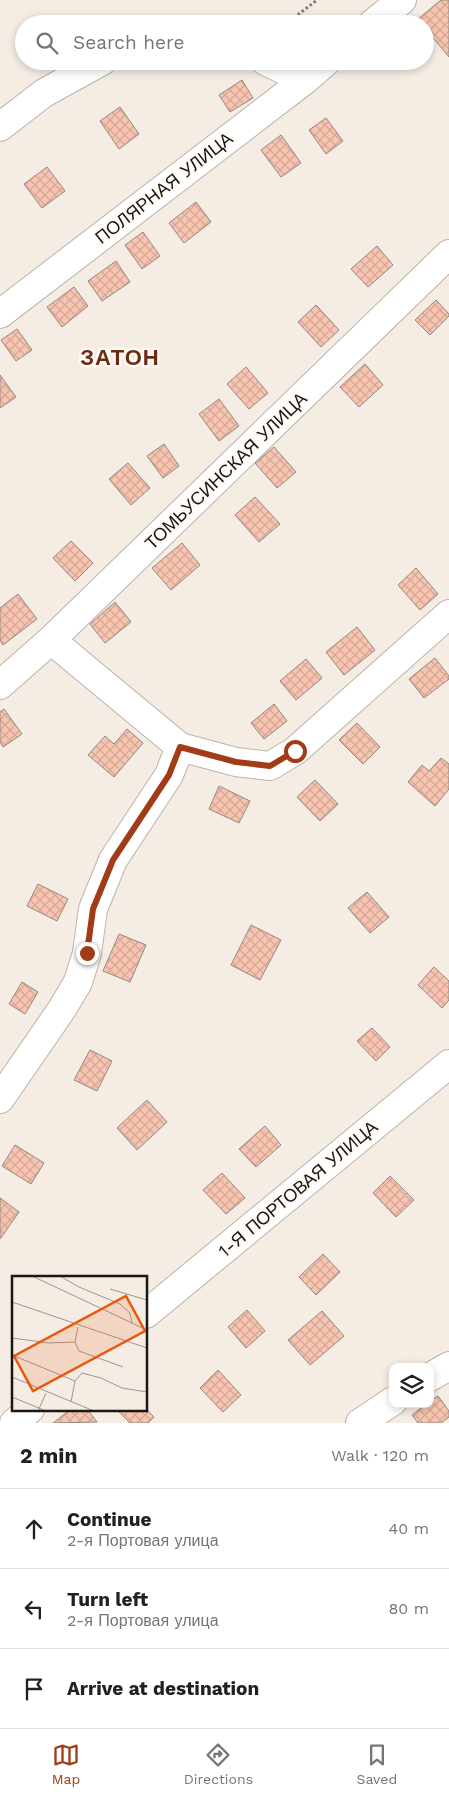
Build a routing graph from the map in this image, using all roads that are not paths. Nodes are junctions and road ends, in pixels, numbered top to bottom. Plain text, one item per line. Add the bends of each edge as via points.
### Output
1 (402, 0) edge
2 (383, 15) edge
3 (85, 70) edge
4 (283, 70) edge
5 (316, 70) edge
6 (304, 80) junction
7 (0, 127) edge
8 (449, 254) edge
9 (0, 314) edge
10 (449, 614) edge
11 (51, 640) junction
12 (0, 685) edge
13 (180, 747) junction
14 (449, 1064) edge
15 (0, 1099) edge
16 (148, 1312) edge
17 (449, 1366) edge
18 (434, 1375) edge
19 (389, 1404) edge
20 (29, 1410) edge
21 (14, 1423) edge
22 (360, 1423) edge

1 - 2 street
3 - 7 street via 44,92
4 - 6 street
5 - 6 street, ПОЛЯРНАЯ УЛИЦА
6 - 9 street, ПОЛЯРНАЯ УЛИЦА
8 - 11 street, ТОМЬУСИНСКАЯ УЛИЦА
10 - 13 street via 295,751 270,766 236,762
11 - 12 street, ТОМЬУСИНСКАЯ УЛИЦА
11 - 13 street
13 - 15 street via 169,775 113,860 93,909 87,953 78,982
14 - 16 street, 1-Я ПОРТОВАЯ УЛИЦА
17 - 18 street
19 - 22 street
20 - 21 street

